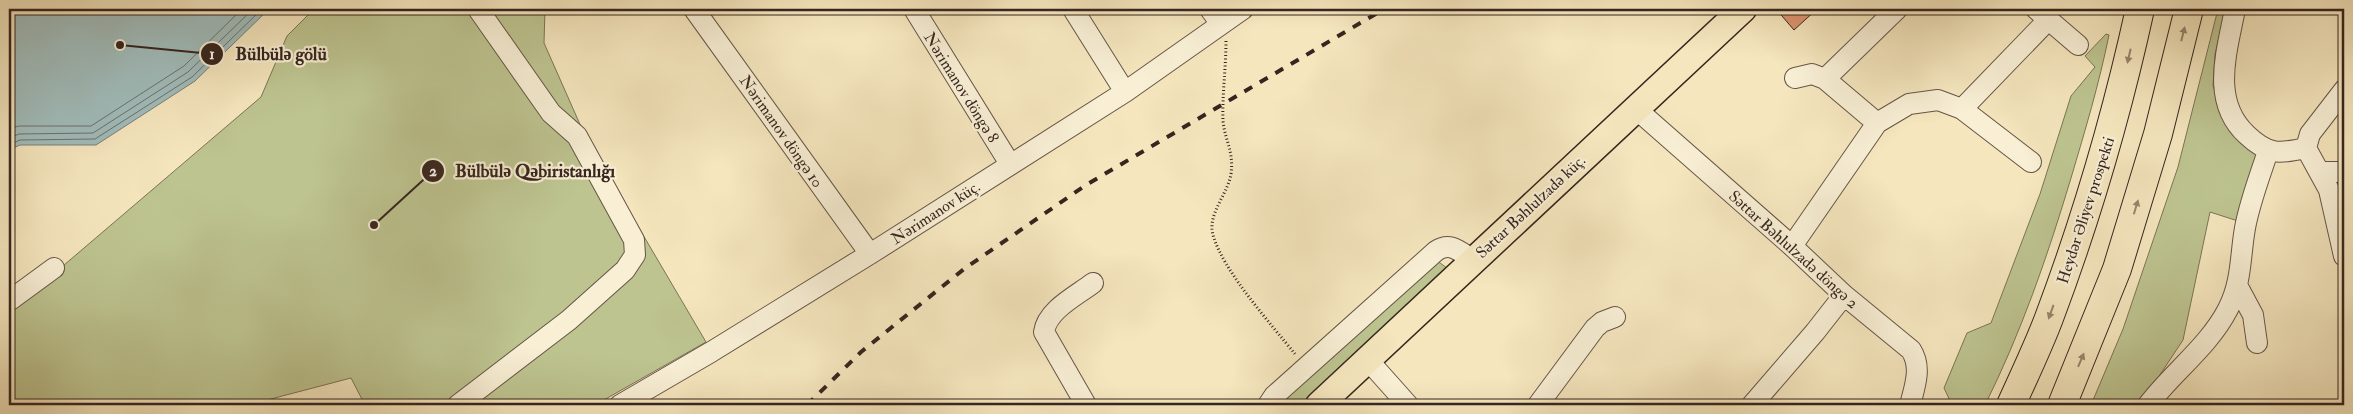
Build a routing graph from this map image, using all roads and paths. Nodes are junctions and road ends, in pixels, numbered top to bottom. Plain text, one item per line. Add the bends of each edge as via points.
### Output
1 (478, 9) edge
2 (694, 9) edge
3 (914, 9) edge
4 (1073, 9) edge
5 (1243, 9) edge
6 (1743, 9) edge
7 (1897, 9) edge
8 (2140, 9) edge
9 (2189, 9) edge
10 (2235, 9) edge
11 (2042, 15) edge
12 (1215, 16) edge
13 (2078, 45) dead end
14 (1795, 78) dead end
15 (1825, 79) junction
16 (2344, 90) edge
17 (1125, 92) junction
18 (1636, 108) junction
19 (1962, 108) junction
20 (1877, 123) junction
21 (2306, 148) junction
22 (2268, 151) junction
23 (2031, 162) dead end
24 (1010, 164) junction
25 (2320, 172) junction
26 (2344, 172) edge
27 (1792, 246) junction
28 (870, 254) junction
29 (2344, 256) edge
30 (1473, 260) junction
31 (54, 268) dead end
32 (1093, 283) dead end
33 (2238, 287) junction
34 (1844, 295) junction
35 (9, 301) edge
36 (1615, 317) dead end
37 (2257, 343) dead end
38 (1367, 359) junction
39 (1306, 368) junction
40 (645, 399) edge
41 (458, 405) edge
42 (620, 405) edge
43 (1086, 405) edge
44 (1268, 405) edge
45 (1319, 405) edge
46 (1408, 405) edge
47 (1538, 405) edge
48 (1752, 405) edge
49 (1910, 405) edge
50 (2011, 405) edge
51 (2062, 405) edge
52 (2148, 405) edge

1 - 41 street via 551,114 577,136 634,240 635,255 625,270 569,320
2 - 28 street, Nərimanov döngə 10
3 - 24 street, Nərimanov döngə 8
4 - 17 street
5 - 12 street, Nərimanov küç.
6 - 18 main road, Səttar Bəhlulzadə küç.
7 - 15 street
8 -> 50 highway, Heydər Əliyev prospekti via 2114,121 2071,257
51 -> 9 highway via 2117,269 2158,134
10 - 22 street via 2224,71 2227,104 2236,125
11 - 13 street
11 - 19 street
12 - 17 street, Nərimanov küç.
12 - 39 path via 1226,42 1223,123 1232,155 1231,176 1213,219 1212,232 1216,245 1242,287
14 - 15 street via 1812,74
15 - 20 street
16 - 21 street via 2310,134
17 - 24 street, Nərimanov küç.
18 - 27 street, Səttar Bəhlulzadə döngə 2
18 - 30 main road, Səttar Bəhlulzadə küç.
19 - 20 street via 1938,100 1909,104
19 - 23 street
20 - 27 street
21 - 22 street via 2284,153
21 - 25 street
22 - 33 street via 2247,221
24 - 28 street, Nərimanov küç.
25 - 26 street
25 - 29 street via 2329,190
27 - 34 street, Səttar Bəhlulzadə döngə 2
28 - 40 street, Nərimanov küç. via 711,352
30 - 38 main road, Səttar Bəhlulzadə küç.
30 - 39 street via 1450,245 1444,246
31 - 35 street
32 - 43 street via 1052,314 1044,332
33 - 37 street via 2253,315
33 - 52 street via 2216,329
34 - 48 street
34 - 49 street, Səttar Bəhlulzadə döngə 2 via 1917,359
36 - 47 street via 1595,328
38 - 45 main road, Səttar Bəhlulzadə küç.
38 - 46 street
39 - 44 street
40 - 42 street, Nərimanov küç.

